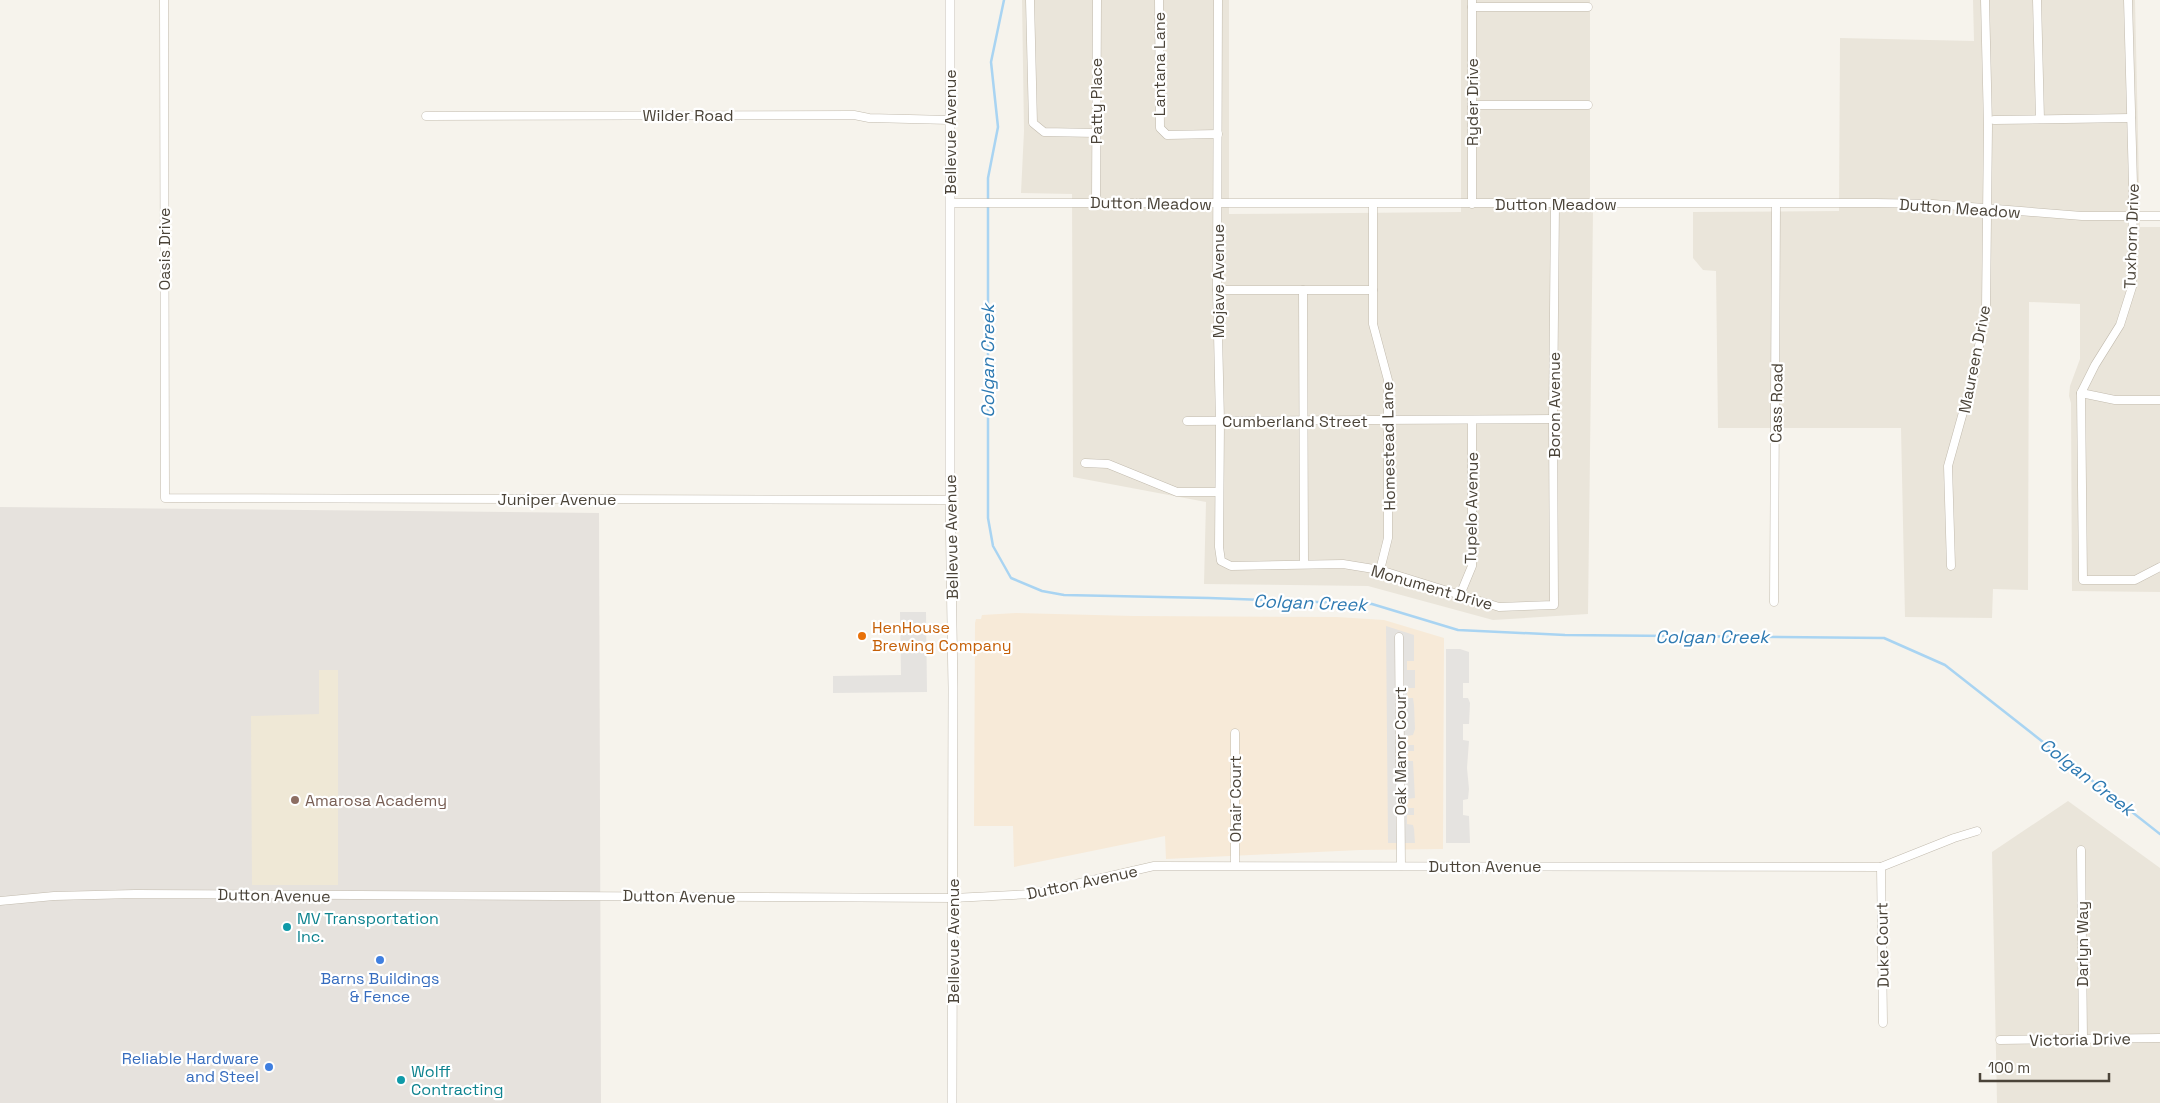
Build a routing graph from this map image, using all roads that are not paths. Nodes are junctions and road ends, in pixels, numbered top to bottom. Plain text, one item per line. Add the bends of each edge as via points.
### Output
1 (164, 0) edge
2 (950, 0) edge
3 (1030, 0) edge
4 (1096, 0) edge
5 (1159, 0) edge
6 (1218, 0) edge
7 (1985, 0) edge
8 (2037, 0) edge
9 (2128, 0) edge
10 (1472, 4) edge
11 (1588, 7) dead end
12 (1588, 105) dead end
13 (1472, 106) junction
14 (426, 116) dead end
15 (2040, 118) junction
16 (2131, 118) junction
17 (950, 120) junction
18 (1994, 120) dead end
19 (1096, 133) junction
20 (1218, 134) junction
21 (1096, 202) junction
22 (951, 203) junction
23 (1218, 204) junction
24 (1373, 204) junction
25 (1472, 204) junction
26 (1555, 204) junction
27 (1776, 204) junction
28 (1986, 210) junction
29 (2134, 216) junction
30 (2160, 216) edge
31 (1217, 290) junction
32 (1303, 290) junction
33 (1373, 290) junction
34 (2081, 393) junction
35 (2160, 400) edge
36 (1472, 420) junction
37 (1553, 420) junction
38 (1187, 421) dead end
39 (1220, 421) junction
40 (1304, 421) junction
41 (1388, 421) junction
42 (1085, 463) dead end
43 (1219, 492) junction
44 (165, 498) joint
45 (950, 500) junction
46 (1221, 561) joint
47 (1304, 564) junction
48 (1952, 566) dead end
49 (2160, 567) edge
50 (1380, 570) junction
51 (1460, 595) junction
52 (1774, 602) dead end
53 (1554, 605) joint
54 (1399, 636) dead end
55 (1235, 733) dead end
56 (1978, 831) dead end
57 (2081, 850) dead end
58 (1235, 865) junction
59 (1400, 866) junction
60 (1881, 867) junction
61 (954, 898) junction
62 (0, 901) edge
63 (1883, 1023) dead end
64 (2083, 1038) junction
65 (2160, 1038) edge
66 (2000, 1040) dead end
67 (952, 1103) edge

1 - 44 street, Oasis Drive
2 - 17 street, Bellevue Avenue
3 - 19 street via 1033,123 1044,132
4 - 19 street, Patty Place
5 - 20 street, Lantana Lane via 1160,128 1167,135
6 - 20 street, Mojave Avenue
7 - 28 street, Maureen Drive
8 - 15 street
9 - 16 street, Tuxhorn Drive
10 - 11 street
10 - 13 street, Ryder Drive
12 - 13 street
13 - 25 street, Ryder Drive
14 - 17 street, Wilder Road via 854,115
15 - 16 street
15 - 18 street
16 - 29 street, Tuxhorn Drive
17 - 22 street, Bellevue Avenue
19 - 21 street, Patty Place
20 - 23 street, Mojave Avenue
21 - 22 street, Dutton Meadow
21 - 23 street, Dutton Meadow
22 - 45 street, Bellevue Avenue
23 - 24 street, Dutton Meadow
23 - 31 street, Mojave Avenue
24 - 25 street, Dutton Meadow
24 - 33 street, Homestead Lane
25 - 26 street, Dutton Meadow
26 - 27 street, Dutton Meadow
26 - 37 street, Boron Avenue
27 - 28 street, Dutton Meadow via 1911,204
27 - 52 street, Cass Road
28 - 29 street, Dutton Meadow
28 - 48 street, Maureen Drive via 1986,308 1974,374 1948,466
29 - 30 street, Dutton Meadow
29 - 34 street, Tuxhorn Drive via 2132,287 2120,325
31 - 32 street
31 - 39 street, Mojave Avenue
32 - 33 street
32 - 40 street
33 - 41 street, Homestead Lane via 1373,324 1388,380
34 - 35 street via 2115,400
34 - 49 street, Tuxhorn Drive via 2083,580 2135,580
36 - 37 street, Cumberland Street
36 - 41 street, Cumberland Street
36 - 51 street, Tupelo Avenue via 1472,566
37 - 53 street, Boron Avenue
38 - 39 street, Cumberland Street
39 - 40 street, Cumberland Street
39 - 43 street, Mojave Avenue
40 - 41 street, Cumberland Street
40 - 47 street
41 - 50 street, Homestead Lane via 1388,538
42 - 43 street via 1108,464 1177,492
43 - 46 street, Mojave Avenue
44 - 45 street, Juniper Avenue
45 - 61 street, Bellevue Avenue
46 - 47 street, Monument Drive via 1231,566
47 - 50 street, Monument Drive via 1343,564
50 - 51 street, Monument Drive
51 - 53 street, Monument Drive via 1499,607
54 - 59 street, Oak Manor Court
55 - 58 street, Ohair Court
56 - 60 street, Dutton Avenue
57 - 64 street, Darlyn Way
58 - 59 street, Dutton Avenue
58 - 61 street, Dutton Avenue via 1154,866 1032,894
59 - 60 street, Dutton Avenue
60 - 63 street, Duke Court
61 - 62 street, Dutton Avenue via 135,894
61 - 67 street, Bellevue Avenue
64 - 65 street, Victoria Drive
64 - 66 street, Victoria Drive

